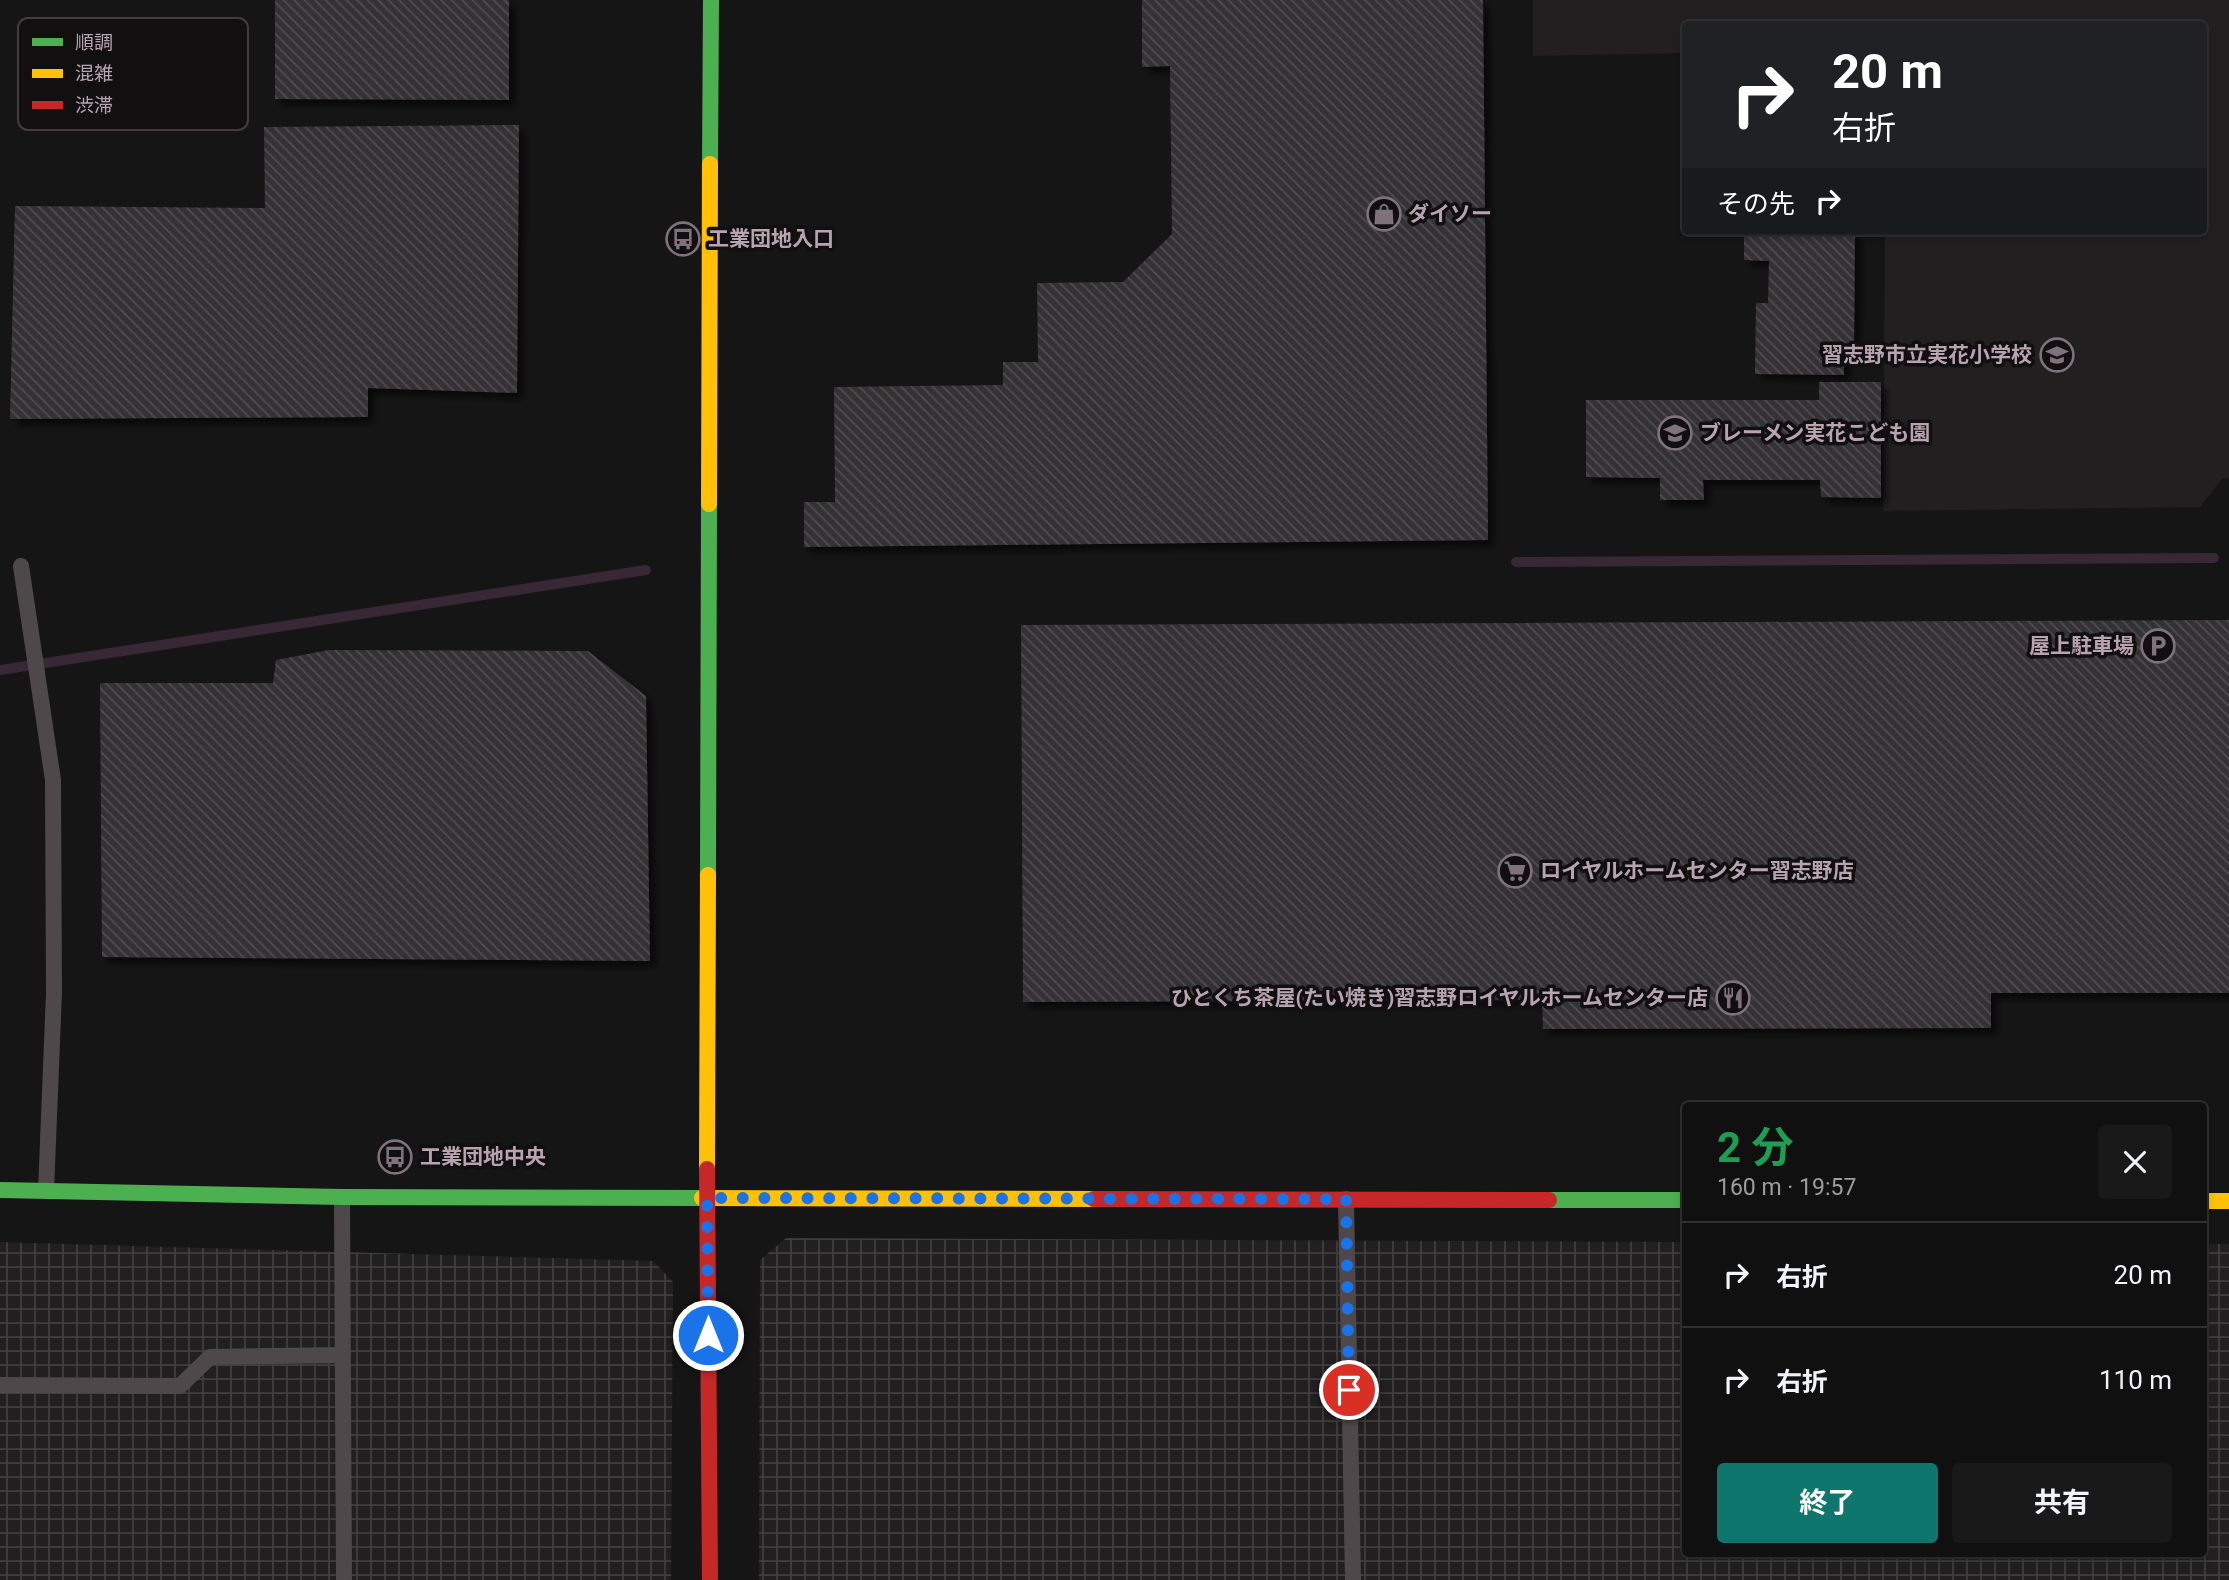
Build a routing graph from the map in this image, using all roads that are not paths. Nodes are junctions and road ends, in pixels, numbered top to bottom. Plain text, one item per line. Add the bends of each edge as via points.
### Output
1 (711, 0) edge
2 (20, 566) dead end
3 (0, 1190) edge
4 (46, 1191) junction
5 (342, 1197) junction
6 (707, 1198) junction
7 (1346, 1199) junction
8 (1682, 1200) edge
9 (2207, 1200) edge
10 (2229, 1201) edge
11 (342, 1355) junction
12 (0, 1385) edge
13 (344, 1580) edge
14 (710, 1580) edge
15 (1353, 1580) edge

1 - 6 street
2 - 4 lane via 53,780 54,993
3 - 4 street
4 - 5 street
5 - 6 street
5 - 11 lane
6 - 7 street
6 - 14 street
7 - 8 street
7 - 15 lane
9 - 10 street
11 - 12 lane via 210,1357 180,1386
11 - 13 lane

